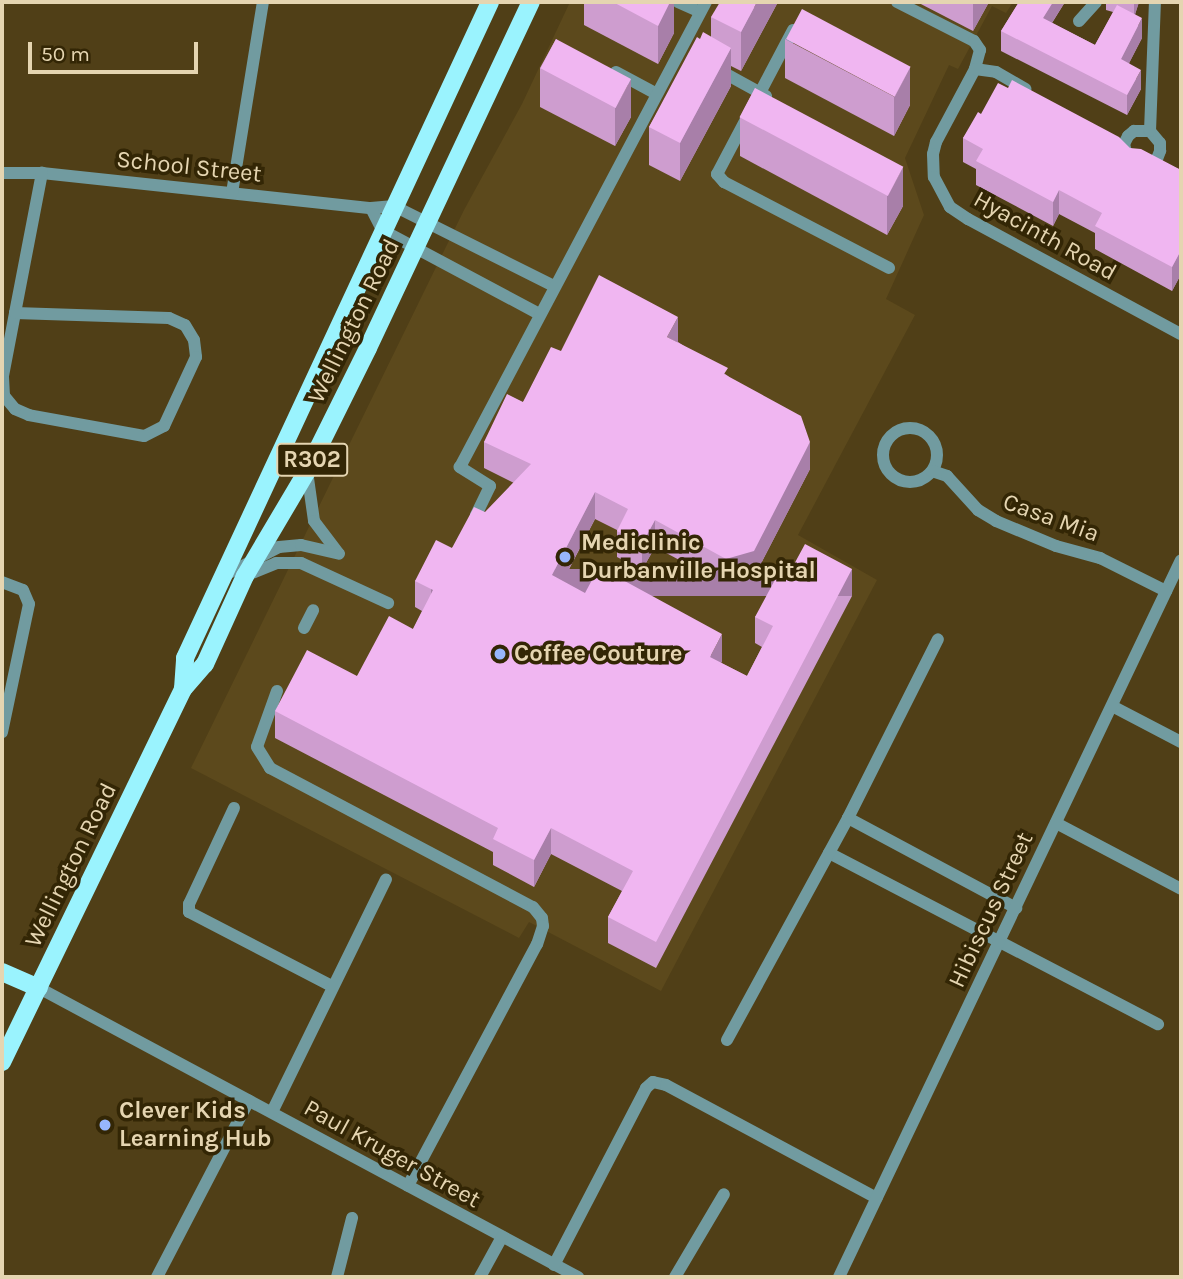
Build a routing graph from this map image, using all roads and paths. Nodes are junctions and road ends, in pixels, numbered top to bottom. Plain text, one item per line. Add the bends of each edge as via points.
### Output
1 (263, 2) edge
2 (490, 2) edge
3 (531, 2) edge
4 (678, 2) edge
5 (897, 2) edge
6 (1096, 2) edge
7 (1155, 2) edge
8 (703, 7) edge
9 (801, 20) edge
10 (1079, 21) dead end
11 (691, 55) junction
12 (598, 62) edge
13 (975, 69) junction
14 (759, 92) junction
15 (656, 93) junction
16 (1042, 98) edge
17 (783, 105) edge
18 (1150, 131) junction
19 (2, 173) edge
20 (42, 173) junction
21 (232, 192) junction
22 (394, 206) junction
23 (371, 208) junction
24 (429, 223) junction
25 (382, 230) junction
26 (418, 248) junction
27 (889, 268) dead end
28 (554, 286) junction
29 (15, 313) junction
30 (539, 314) junction
31 (1181, 334) edge
32 (307, 471) junction
33 (932, 471) junction
34 (476, 515) edge
35 (255, 558) junction
36 (1181, 560) edge
37 (225, 575) junction
38 (245, 576) junction
39 (2, 582) edge
40 (1166, 591) junction
41 (388, 603) dead end
42 (313, 610) dead end
43 (304, 628) dead end
44 (938, 639) dead end
45 (183, 689) junction
46 (277, 691) dead end
47 (1112, 706) junction
48 (2, 732) edge
49 (1181, 742) edge
50 (234, 808) dead end
51 (848, 818) junction
52 (1056, 823) junction
53 (829, 853) junction
54 (386, 879) dead end
55 (1181, 889) edge
56 (1016, 908) junction
57 (1000, 941) junction
58 (2, 972) edge
59 (332, 986) junction
60 (39, 988) junction
61 (1158, 1024) dead end
62 (727, 1040) dead end
63 (2, 1062) edge
64 (249, 1100) junction
65 (272, 1112) junction
66 (408, 1186) junction
67 (724, 1194) dead end
68 (877, 1198) junction
69 (352, 1218) dead end
70 (502, 1237) junction
71 (554, 1265) junction
72 (157, 1277) edge
73 (337, 1277) edge
74 (480, 1277) edge
75 (578, 1277) edge
76 (675, 1277) edge
77 (839, 1277) edge

1 - 21 street
2 - 22 main road, Wellington Road / R302
3 - 24 main road, Wellington Road / R302
4 - 8 street
5 - 13 street via 976,43 980,55
6 - 10 street
7 - 18 street
8 - 11 street
9 - 14 street
11 - 14 street
11 - 15 street
12 - 15 street
13 - 16 street via 996,72
13 - 31 street, Hyacinth Road via 933,154 934,177 943,198 968,219
14 - 17 street
14 - 27 street via 717,171 719,178
15 - 28 street
18 - 18 street via 1160,143 1158,166 1135,164 1119,140 1134,131
19 - 20 street, School Street
20 - 21 street, School Street
20 - 29 street
21 - 23 street, School Street
22 - 23 street, School Street
22 - 24 street
22 - 25 main road, Wellington Road / R302
23 - 25 street
24 - 26 main road, Wellington Road / R302
24 - 28 street
25 - 26 street
25 - 37 main road, Wellington Road / R302
26 - 30 street
26 - 32 main road, Wellington Road / R302
28 - 30 street
29 - 29 street via 2,386 15,409 144,436 164,426 196,357 194,340 185,326 169,318
30 - 34 street via 460,467 490,486
32 - 35 main road, Wellington Road / R302
32 - 35 street via 314,521 339,554 301,545 278,547
33 - 33 street via 917,481 892,476 883,461 885,443 906,427 924,431 936,445
33 - 40 street, Casa Mia via 947,476 996,521 1100,558
35 - 37 street
35 - 38 main road, Wellington Road / R302
36 - 40 street, Hibiscus Street
37 - 45 main road, Wellington Road / R302 via 185,658
38 - 41 street via 276,563 301,563
38 - 45 main road, Wellington Road / R302 via 205,664
39 - 48 street via 23,590 29,604
40 - 47 street, Hibiscus Street
42 - 43 street
44 - 51 street
45 - 60 main road, Wellington Road / R302
46 - 66 street via 257,747 270,768 533,907 542,918 537,944
47 - 49 street
47 - 52 street, Hibiscus Street
50 - 59 street via 188,904 189,912
51 - 53 street
51 - 56 street
52 - 55 street
52 - 56 street, Hibiscus Street
53 - 57 street
53 - 62 street
54 - 59 street
56 - 57 street, Hibiscus Street
57 - 61 street
57 - 68 street, Hibiscus Street
58 - 60 main road
59 - 65 street
60 - 63 main road, Wellington Road / R302
60 - 64 street, Paul Kruger Street
64 - 65 street, Paul Kruger Street
64 - 72 street
65 - 66 street, Paul Kruger Street
66 - 70 street, Paul Kruger Street
67 - 76 street
68 - 71 street via 653,1082
68 - 77 street, Hibiscus Street
69 - 73 street
70 - 71 street, Paul Kruger Street
70 - 74 street
71 - 75 street, Paul Kruger Street

